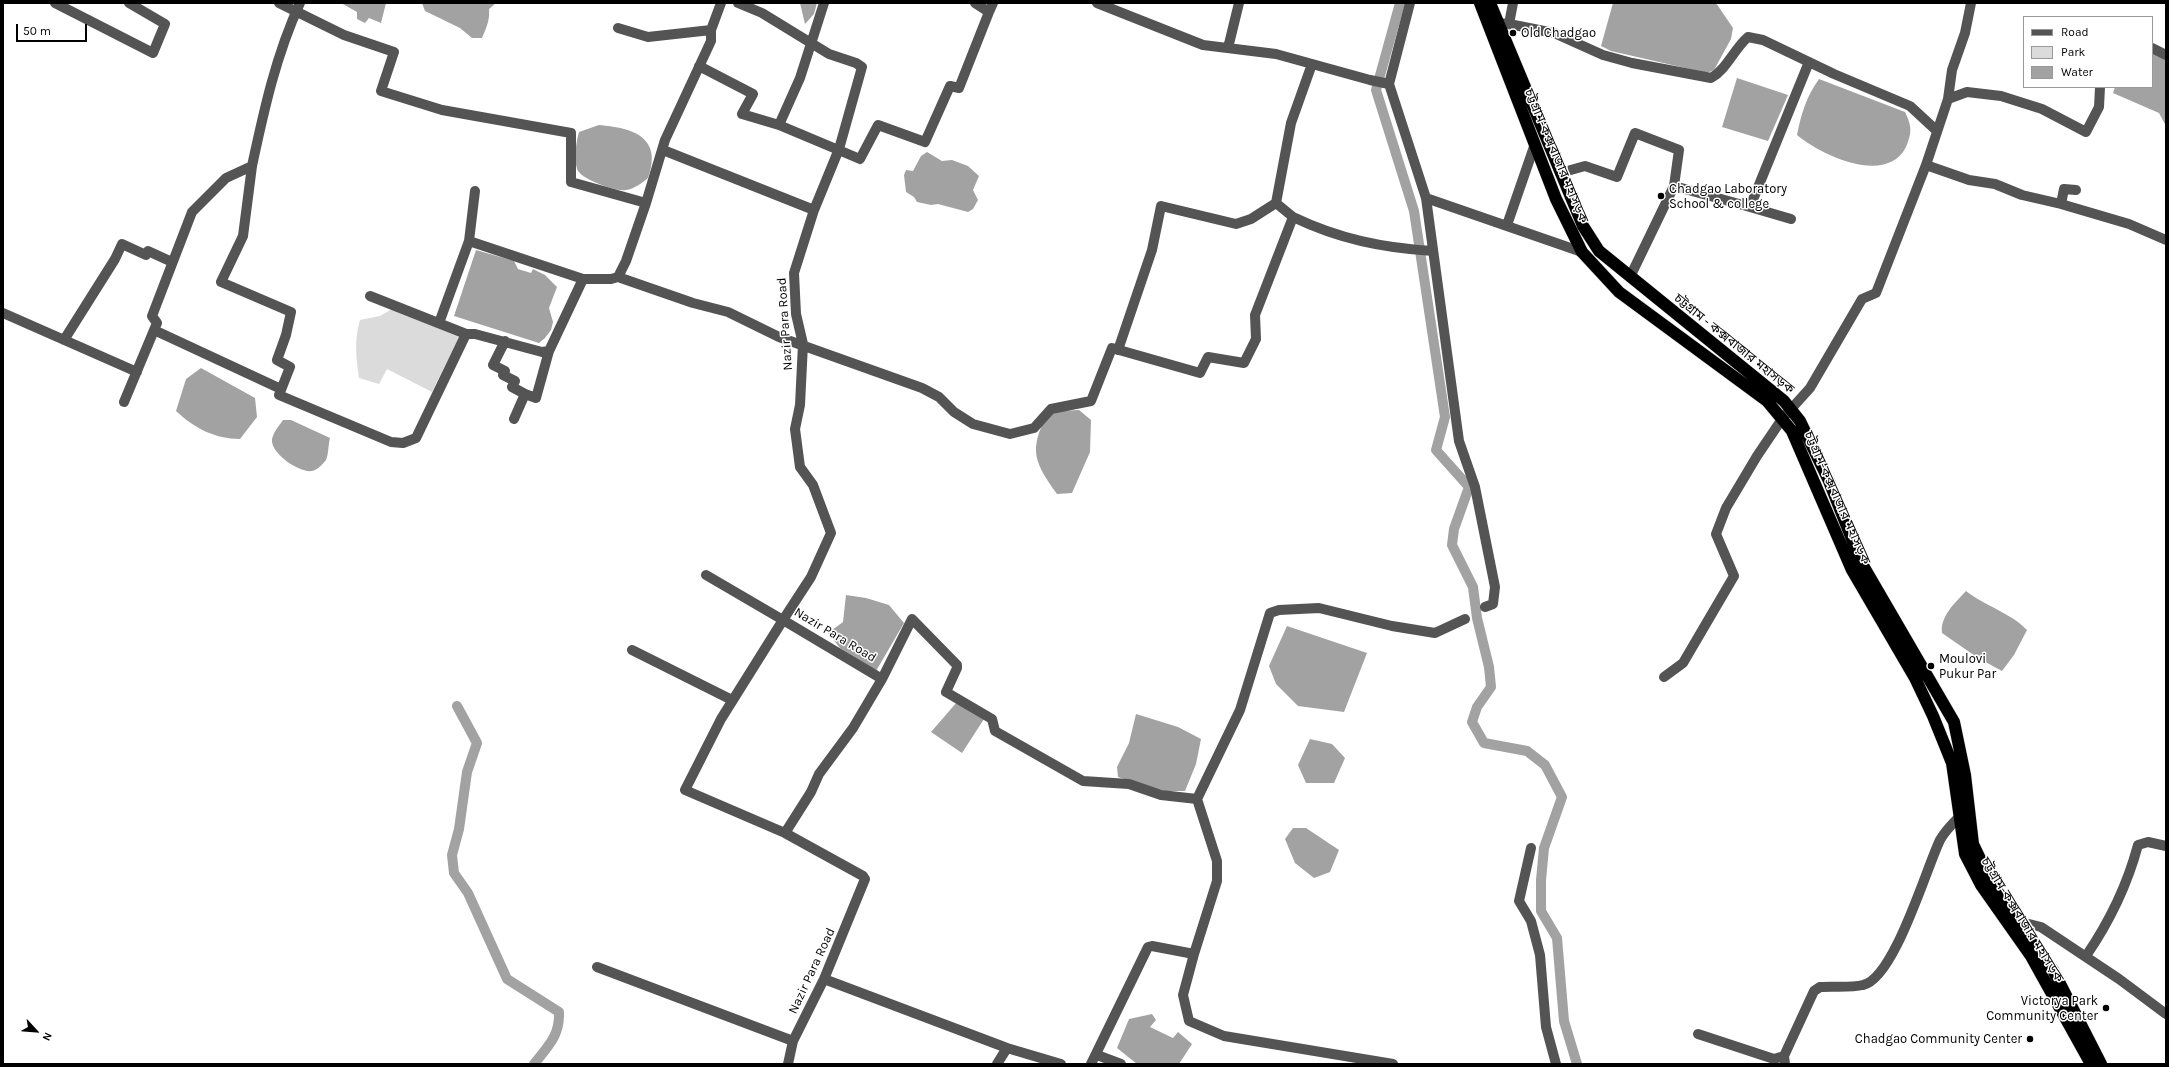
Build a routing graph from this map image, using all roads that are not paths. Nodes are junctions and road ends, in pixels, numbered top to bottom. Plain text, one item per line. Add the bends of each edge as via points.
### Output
1 (55, 3) edge
2 (129, 3) edge
3 (279, 3) edge
4 (721, 3) edge
5 (824, 3) edge
6 (975, 3) edge
7 (1097, 3) edge
8 (1239, 3) edge
9 (1410, 3) edge
10 (1480, 3) edge
11 (1490, 3) edge
12 (1513, 3) edge
13 (1971, 3) edge
14 (741, 4) edge
15 (298, 7) edge
16 (991, 8) edge
17 (1504, 23) junction
18 (618, 28) dead end
19 (711, 30) junction
20 (811, 42) junction
21 (1228, 48) junction
22 (2153, 48) edge
23 (2166, 55) edge
24 (1808, 62) junction
25 (1312, 64) junction
26 (699, 66) junction
27 (1389, 84) junction
28 (2100, 88) edge
29 (1948, 98) junction
30 (779, 125) junction
31 (1937, 131) junction
32 (1534, 144) junction
33 (839, 149) junction
34 (663, 150) junction
35 (1926, 165) junction
36 (252, 166) junction
37 (1560, 173) junction
38 (1674, 186) junction
39 (2076, 190) dead end
40 (474, 191) dead end
41 (1426, 198) junction
42 (646, 203) junction
43 (1276, 203) junction
44 (2061, 204) junction
45 (1750, 207) junction
46 (814, 210) junction
47 (1293, 217) junction
48 (1791, 219) dead end
49 (1507, 225) junction
50 (2166, 240) edge
51 (469, 241) junction
52 (1433, 251) junction
53 (1582, 252) junction
54 (172, 262) junction
55 (618, 277) junction
56 (1630, 277) junction
57 (583, 279) junction
58 (370, 296) dead end
59 (3, 313) edge
60 (439, 324) junction
61 (154, 330) junction
62 (466, 334) junction
63 (64, 340) junction
64 (505, 341) junction
65 (803, 344) junction
66 (1118, 350) junction
67 (549, 351) junction
68 (137, 372) junction
69 (281, 388) junction
70 (525, 394) junction
71 (124, 402) dead end
72 (1790, 410) junction
73 (514, 419) dead end
74 (1782, 419) junction
75 (706, 575) dead end
76 (1485, 607) dead end
77 (1465, 619) dead end
78 (783, 620) junction
79 (632, 650) dead end
80 (1664, 677) dead end
81 (882, 679) junction
82 (732, 700) junction
83 (1198, 799) junction
84 (1959, 817) junction
85 (785, 833) junction
86 (2166, 846) edge
87 (1531, 848) dead end
88 (2002, 917) junction
89 (2018, 921) junction
90 (1194, 954) junction
91 (2086, 956) junction
92 (597, 966) dead end
93 (824, 979) junction
94 (2166, 1014) edge
95 (1698, 1034) dead end
96 (793, 1041) junction
97 (1007, 1048) junction
98 (1097, 1055) junction
99 (1784, 1060) edge
100 (788, 1064) edge
101 (997, 1064) edge
102 (1061, 1064) edge
103 (1091, 1064) edge
104 (1121, 1064) edge
105 (1393, 1064) edge
106 (1556, 1064) edge
107 (2091, 1064) edge
108 (2101, 1064) edge

1 - 2 street via 153,53 165,24
3 - 15 street
4 - 19 street
5 - 20 street
6 - 16 street
7 - 21 street via 1203,45
8 - 21 street
9 - 27 street
10 - 32 highway, চট্টগ্রাম-কক্সবাজার মহাসড়ক
11 - 17 highway, চট্টগ্রাম - কক্সবাজার মহাসড়ক
12 - 17 street
13 - 29 street via 1952,70
14 - 20 street, Nazir Para Road via 762,13
15 - 36 street via 268,92
15 - 42 street via 344,35 394,52 381,91 442,110 571,133 571,182
16 - 33 street via 959,88 950,86 925,142 878,125 860,159
17 - 24 street via 1554,33 1603,55 1696,77 1711,78 1720,73 1739,45 1748,37 1762,40
17 - 37 highway, চট্টগ্রাম - কক্সবাজার মহাসড়ক
18 - 19 street via 648,37
19 - 26 street via 711,41
20 - 30 street via 800,78
20 - 33 street, Nazir Para Road via 829,54 862,67
21 - 25 street via 1276,54
22 - 23 street
24 - 31 street via 1910,106
24 - 45 street
25 - 27 street
25 - 43 street via 1291,123
26 - 30 street via 753,94 742,114
26 - 34 street via 665,140
27 - 41 street
28 - 29 street via 2099,107 2086,132 2042,109 2001,96 1966,92
29 - 31 street
30 - 33 street
31 - 35 street
32 - 49 street
32 - 53 highway, চট্টগ্রাম-কক্সবাজার মহাসড়ক via 1556,199
33 - 46 street, Nazir Para Road
34 - 42 street
34 - 46 street
35 - 44 street via 1969,180 1995,184 2022,195
35 - 72 street via 1876,293 1862,299 1810,388
36 - 54 street via 226,178 192,212
36 - 69 street via 243,236 221,282 291,312 277,360 290,367
37 - 38 street via 1585,166 1617,177 1635,133 1679,150
37 - 56 highway, চট্টগ্রাম - কক্সবাজার মহাসড়ক via 1583,226 1599,251
38 - 45 street
38 - 56 street
39 - 44 street via 2064,189
40 - 51 street
41 - 49 street
41 - 52 street
42 - 55 street
43 - 47 street
43 - 66 street via 1251,219 1236,224 1161,206 1152,250
44 - 50 street via 2128,224
45 - 48 street
46 - 65 street, Nazir Para Road via 794,273 796,314
47 - 52 street via 1324,231 1389,247
47 - 66 street via 1255,315 1256,339 1244,363 1208,357 1200,374
49 - 53 street
51 - 57 street
51 - 60 street
52 - 76 street via 1459,441 1475,487 1495,587 1492,604
53 - 74 highway, চট্টগ্রাম-কক্সবাজার মহাসড়ক via 1619,292 1767,401
54 - 61 street via 152,316 157,323
54 - 63 street via 148,251 146,255 122,244
55 - 57 street
55 - 65 street via 693,303 728,312 779,337
56 - 72 highway, চট্টগ্রাম - কক্সবাজার মহাসড়ক via 1784,401
57 - 67 street
58 - 60 street
59 - 63 street
60 - 62 street
61 - 68 street
61 - 69 street
62 - 64 street
62 - 69 street via 416,438 404,443 391,442 279,395
63 - 68 street
64 - 67 street via 542,352
64 - 70 street via 493,365 505,371 503,375 515,381 512,387
65 - 66 street via 922,388 939,397 954,412 973,424 1010,434 1034,428 1051,409 1091,401 1112,348
65 - 78 street, Nazir Para Road via 800,405 795,430 800,467 813,485 831,533 811,578
67 - 70 street via 536,398
68 - 71 street
70 - 73 street
72 - 74 street
72 - 89 highway, চট্টগ্রাম - কক্সবাজার মহাসড়ক via 1800,421 1829,481 1861,562 1954,722 1965,775 1973,844 1997,894
74 - 80 street via 1753,463 1719,524 1716,534 1734,576 1683,663
74 - 84 highway, চট্টগ্রাম-কক্সবাজার মহাসড়ক via 1792,431 1852,570 1915,678 1933,716 1952,763
75 - 78 street
77 - 83 street via 1436,633 1392,626 1319,608 1279,610 1270,613 1240,710
78 - 81 street, Nazir Para Road
78 - 82 street
79 - 82 street
81 - 83 street via 912,619 957,665 946,692 992,719 994,731 1083,781 1129,784 1161,795
81 - 85 street, Nazir Para Road via 853,728 819,774 811,792
82 - 85 street via 685,790
83 - 90 street via 1217,861 1217,881
84 - 88 highway, চট্টগ্রাম-কক্সবাজার মহাসড়ক via 1965,854
84 - 99 street via 1940,840 1921,891 1892,954 1877,977 1864,986 1820,986 1814,990
85 - 93 street, Nazir Para Road via 865,879
86 - 91 street via 2148,842 2138,845 2121,897 2104,931
87 - 106 street via 1519,901 1531,921 1540,955 1546,1027
88 - 89 street
88 - 107 highway, চট্টগ্রাম-কক্সবাজার মহাসড়ক via 2031,956
89 - 91 street via 2041,927
89 - 108 highway, চট্টগ্রাম - কক্সবাজার মহাসড়ক via 2054,970
90 - 98 street via 1148,947
90 - 105 street via 1183,995 1188,1021 1224,1036
91 - 94 street
92 - 96 street
93 - 96 street, Nazir Para Road
93 - 97 street
95 - 99 street
96 - 100 street, Nazir Para Road
97 - 101 street
97 - 102 street
98 - 103 street
98 - 104 street

